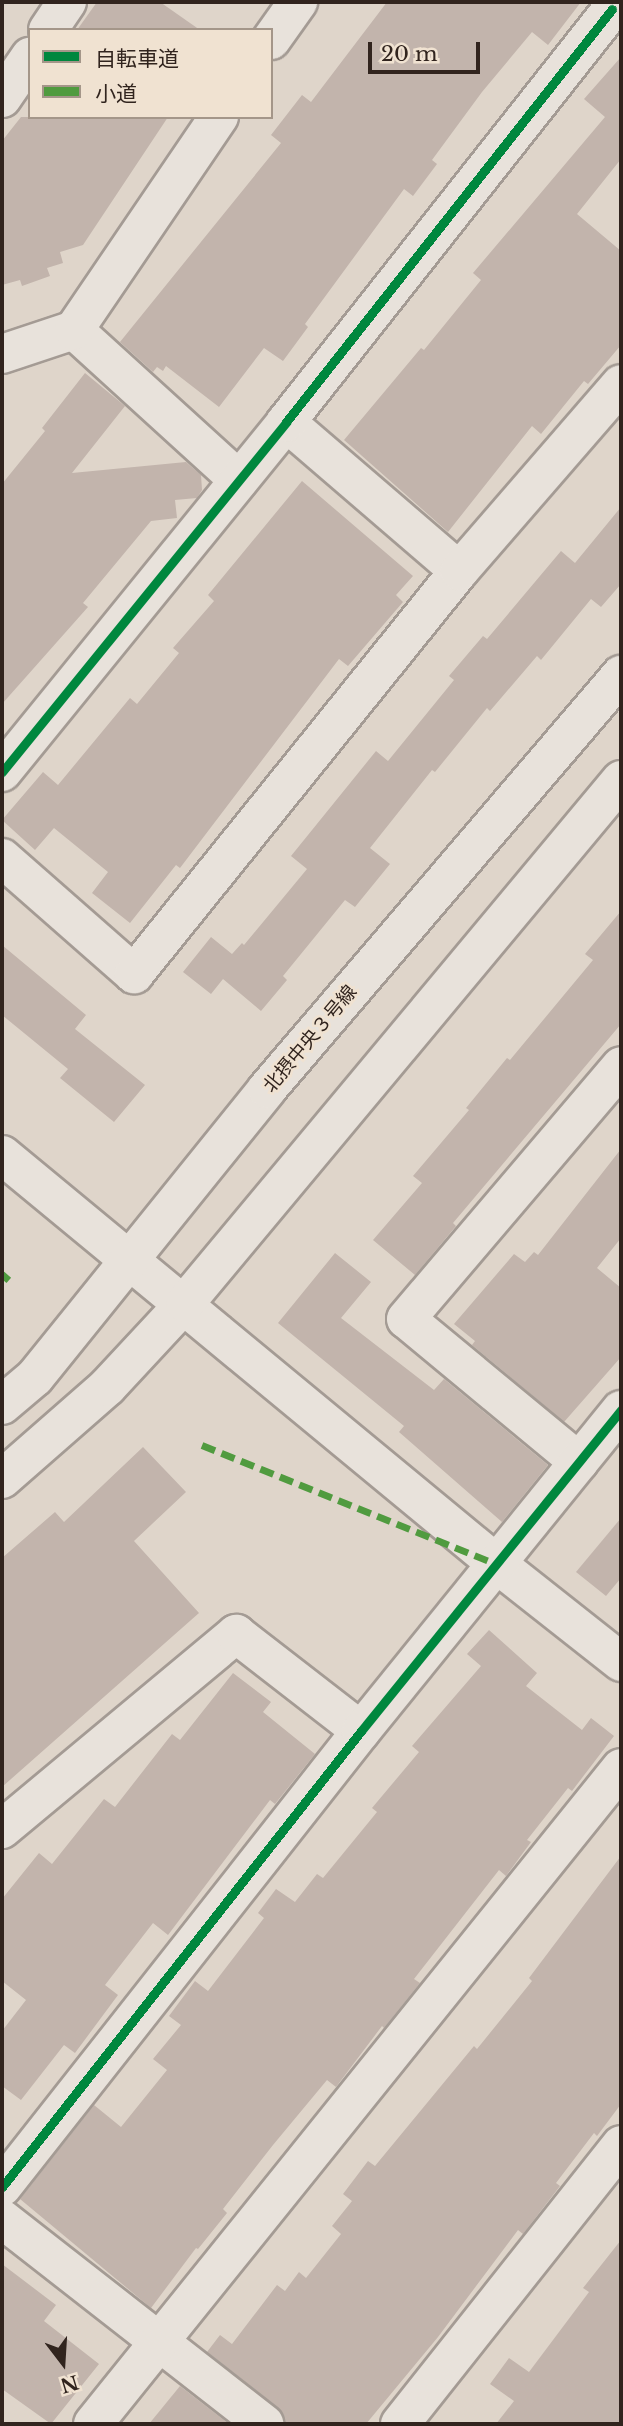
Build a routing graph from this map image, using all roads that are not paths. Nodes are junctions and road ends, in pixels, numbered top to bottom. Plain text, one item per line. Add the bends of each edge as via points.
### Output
1 (67, 2) edge
2 (298, 2) edge
3 (613, 10) edge
4 (49, 28) edge
5 (273, 37) edge
6 (28, 60) edge
7 (2, 98) edge
8 (218, 119) edge
9 (74, 330) junction
10 (2, 354) edge
11 (621, 384) edge
12 (286, 422) junction
13 (239, 480) junction
14 (459, 571) junction
15 (621, 675) edge
16 (2, 772) edge
17 (621, 780) edge
18 (2, 858) edge
19 (621, 1066) edge
20 (2, 1155) edge
21 (128, 1258) junction
22 (185, 1303) junction
23 (2, 1405) edge
24 (621, 1410) edge
25 (579, 1462) junction
26 (2, 1479) edge
27 (497, 1564) junction
28 (621, 1662) edge
29 (361, 1731) junction
30 (621, 1768) edge
31 (2, 1829) edge
32 (621, 2145) edge
33 (2, 2187) edge
34 (2, 2218) edge
35 (160, 2340) junction
36 (93, 2424) edge
37 (264, 2424) edge
38 (400, 2424) edge

1 - 4 street
2 - 5 street
3 - 12 street
6 - 7 street
8 - 9 street
9 - 10 street
9 - 13 street
11 - 14 street
12 - 13 street
12 - 14 street
13 - 16 street
14 - 18 street via 134,974
15 - 21 street, 北摂中央３号線
17 - 22 street
19 - 25 street via 406,1319
20 - 21 street
21 - 22 street
21 - 23 street, 北摂中央３号線 via 35,1377
22 - 26 street via 107,1387
22 - 27 street
24 - 25 street
25 - 27 street
27 - 28 street
27 - 29 street
29 - 31 street via 236,1634
29 - 33 street
30 - 35 street
32 - 38 street
34 - 35 street
35 - 36 street
35 - 37 street

